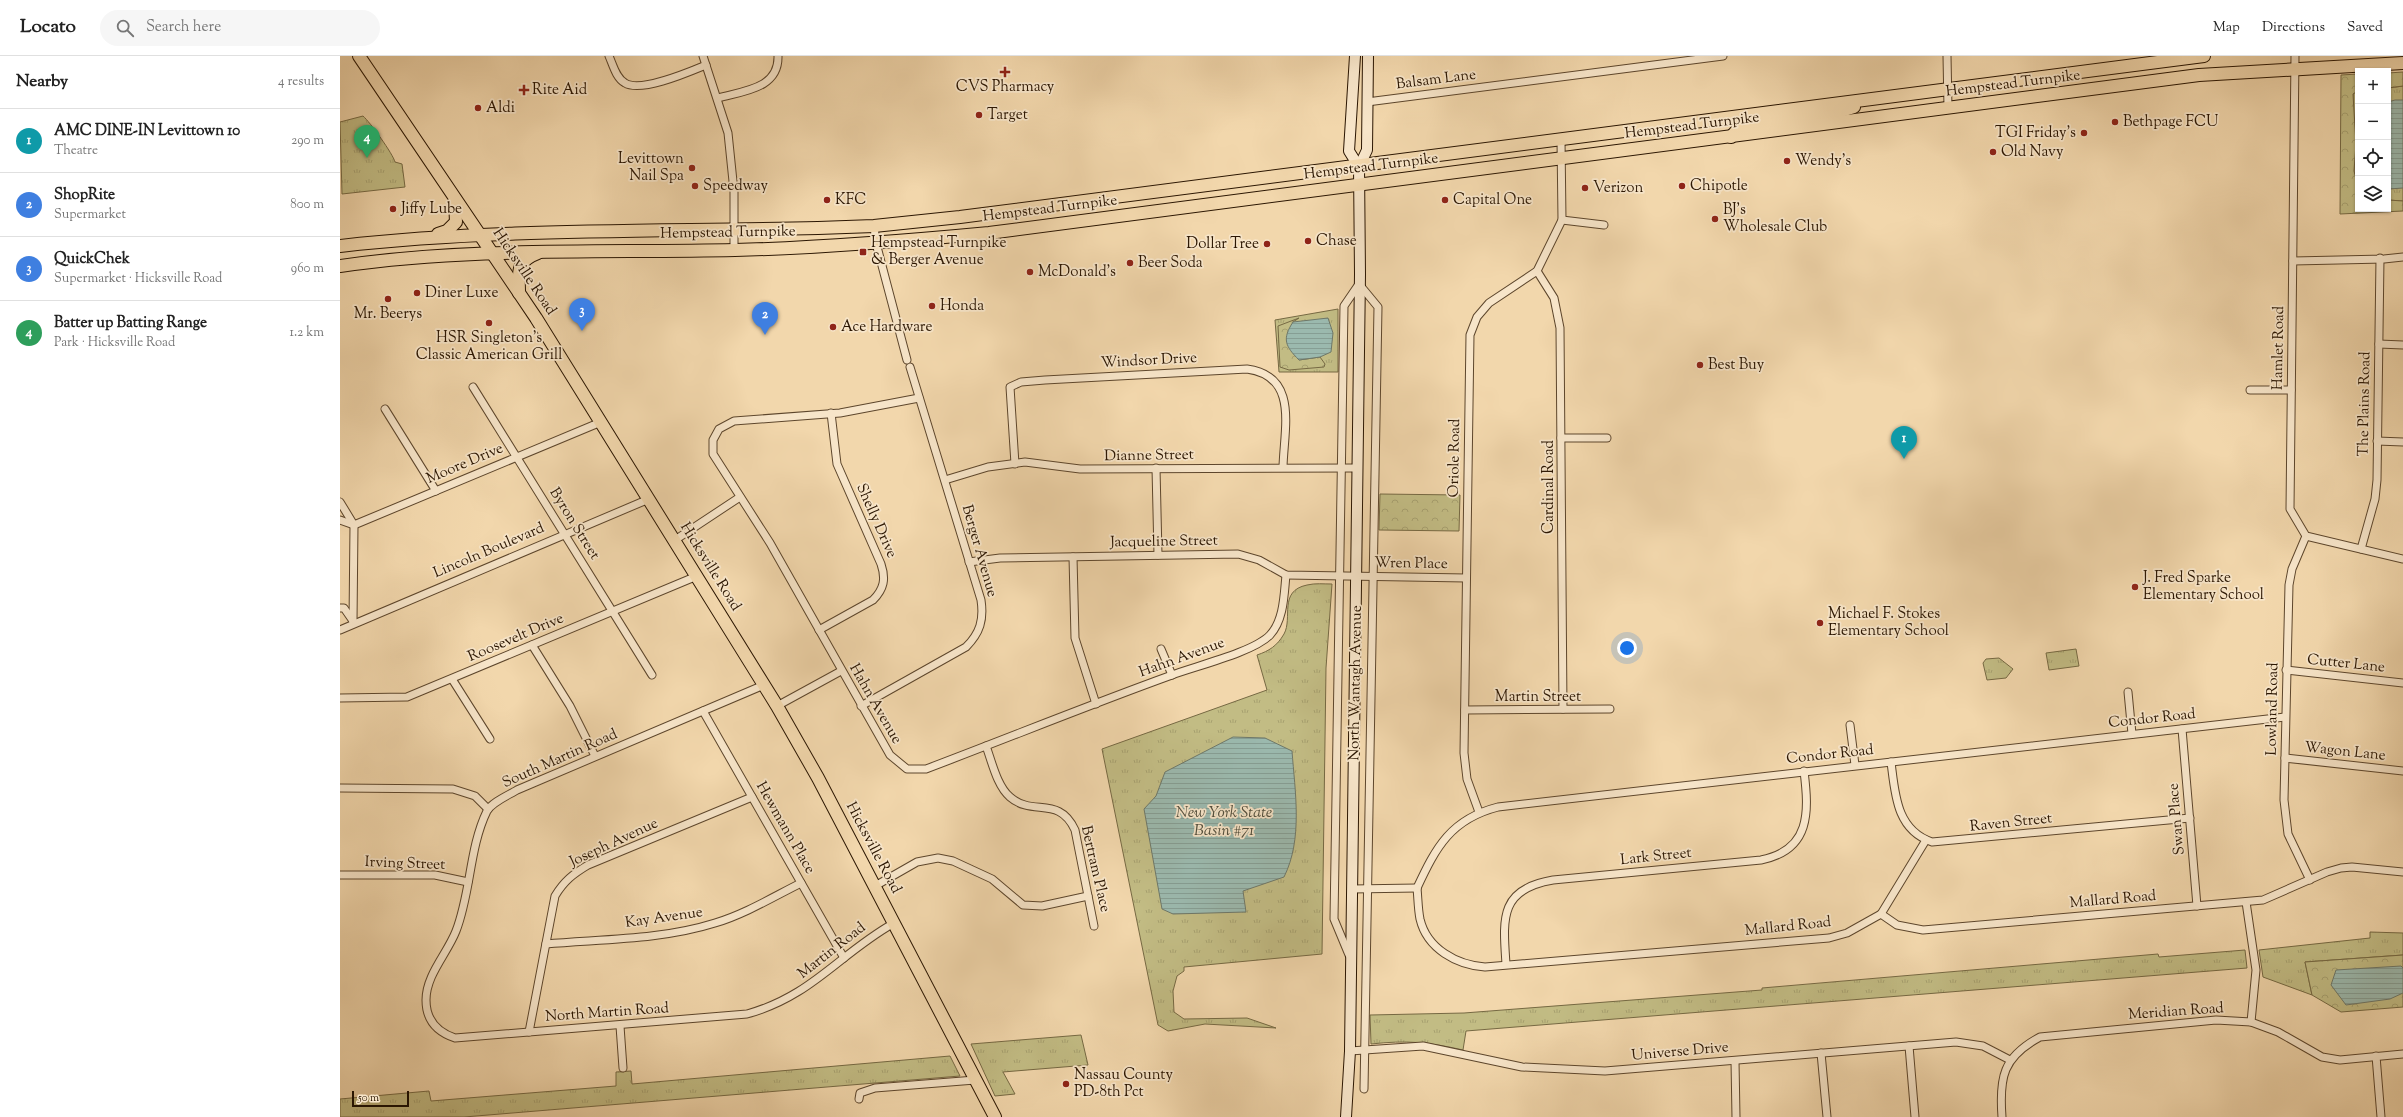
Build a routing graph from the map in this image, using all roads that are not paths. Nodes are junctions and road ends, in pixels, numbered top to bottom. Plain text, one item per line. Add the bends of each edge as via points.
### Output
1 (359, 56) edge
2 (609, 56) edge
3 (703, 56) edge
4 (778, 56) edge
5 (1355, 56) edge
6 (1368, 56) edge
7 (1723, 56) edge
8 (1947, 56) edge
9 (2204, 56) edge
10 (2295, 56) edge
11 (2388, 60) edge
12 (2403, 63) edge
13 (706, 65) junction
14 (2296, 69) junction
15 (1946, 89) junction
16 (718, 98) junction
17 (1876, 98) junction
18 (1367, 102) junction
19 (1948, 108) junction
20 (1730, 118) junction
21 (1731, 137) junction
22 (1561, 140) junction
23 (1563, 159) junction
24 (1359, 167) junction
25 (1358, 185) junction
26 (455, 198) junction
27 (1562, 220) junction
28 (1604, 225) dead end
29 (874, 226) junction
30 (734, 230) junction
31 (479, 234) junction
32 (418, 238) junction
33 (876, 244) junction
34 (340, 246) edge
35 (734, 250) junction
36 (491, 252) junction
37 (540, 252) junction
38 (2403, 257) edge
39 (2380, 258) junction
40 (2293, 261) junction
41 (340, 266) edge
42 (1537, 271) junction
43 (1359, 284) junction
44 (519, 294) junction
45 (2379, 344) junction
46 (2403, 345) edge
47 (473, 387) dead end
48 (2250, 390) dead end
49 (2291, 390) junction
50 (919, 398) junction
51 (386, 409) dead end
52 (830, 413) junction
53 (601, 422) junction
54 (1561, 438) junction
55 (1608, 438) dead end
56 (2377, 441) junction
57 (2403, 442) edge
58 (517, 457) junction
59 (1015, 464) junction
60 (1283, 467) junction
61 (1156, 468) junction
62 (1342, 468) junction
63 (1356, 468) junction
64 (945, 480) junction
65 (436, 491) junction
66 (740, 497) junction
67 (649, 499) junction
68 (340, 502) edge
69 (340, 520) edge
70 (354, 525) junction
71 (565, 534) junction
72 (2306, 536) junction
73 (675, 540) junction
74 (2361, 549) junction
75 (1158, 555) junction
76 (1073, 556) junction
77 (2403, 559) edge
78 (970, 562) junction
79 (1286, 575) junction
80 (696, 576) junction
81 (1340, 576) junction
82 (1355, 576) junction
83 (1373, 577) junction
84 (1466, 578) junction
85 (340, 608) edge
86 (613, 611) junction
87 (353, 622) junction
88 (340, 630) edge
89 (819, 630) junction
90 (532, 645) junction
91 (1161, 649) dead end
92 (842, 670) junction
93 (2286, 670) junction
94 (652, 675) dead end
95 (1172, 675) junction
96 (452, 679) junction
97 (2403, 684) edge
98 (764, 685) junction
99 (2128, 692) dead end
100 (340, 698) edge
101 (1096, 704) junction
102 (777, 706) junction
103 (861, 706) junction
104 (1610, 709) dead end
105 (1466, 710) junction
106 (1563, 710) junction
107 (703, 711) junction
108 (2285, 717) junction
109 (1850, 725) dead end
110 (2182, 728) junction
111 (2132, 734) junction
112 (490, 739) dead end
113 (986, 746) junction
114 (595, 756) junction
115 (2285, 758) junction
116 (1891, 762) junction
117 (1855, 765) junction
118 (1804, 771) junction
119 (2403, 771) edge
120 (340, 788) edge
121 (752, 797) junction
122 (488, 809) junction
123 (1479, 812) junction
124 (2190, 818) junction
125 (1926, 840) junction
126 (2403, 872) edge
127 (340, 875) edge
128 (2310, 880) junction
129 (468, 882) junction
130 (801, 883) junction
131 (874, 886) junction
132 (1417, 888) junction
133 (1352, 889) junction
134 (1368, 889) junction
135 (1088, 896) junction
136 (2246, 902) junction
137 (2197, 906) junction
138 (1881, 914) junction
139 (894, 923) junction
140 (1094, 926) dead end
141 (546, 944) junction
142 (844, 958) junction
143 (1351, 959) junction
144 (1506, 964) junction
145 (786, 1000) joint
146 (2251, 1022) junction
147 (620, 1026) junction
148 (529, 1032) junction
149 (1909, 1046) junction
150 (1366, 1050) junction
151 (1350, 1051) junction
152 (1821, 1053) junction
153 (2403, 1054) edge
154 (2376, 1056) junction
155 (2010, 1060) junction
156 (1735, 1061) junction
157 (623, 1068) dead end
158 (976, 1080) junction
159 (1364, 1090) dead end
160 (859, 1099) dead end
161 (995, 1117) edge
162 (1346, 1117) edge
163 (1736, 1117) edge
164 (1827, 1117) edge
165 (1914, 1117) edge
166 (2002, 1117) edge
167 (2381, 1117) edge

1 - 26 main road, Hicksville Road
2 - 13 street via 618,75 626,84 659,82
3 - 13 street
4 - 16 street via 777,68 771,79 762,86
5 - 24 main road via 1349,151
6 - 18 main road
7 - 18 street, Balsam Lane
8 - 15 street
9 - 15 main road, Hempstead Turnpike
10 - 14 street, Hamlet Road
11 - 12 main road, Hempstead Turnpike
11 - 14 main road, Hempstead Turnpike
13 - 16 street
14 - 19 main road, Hempstead Turnpike via 2199,75
14 - 40 street, Hamlet Road
15 - 17 main road, Hempstead Turnpike
15 - 19 street
16 - 30 street via 731,154
17 - 20 main road, Hempstead Turnpike
17 - 21 main road via 1831,114 1746,125 1739,128
18 - 24 main road via 1367,150
19 - 21 main road, Hempstead Turnpike
20 - 21 main road
20 - 22 main road, Hempstead Turnpike
21 - 23 main road, Hempstead Turnpike
22 - 23 street
22 - 24 main road, Hempstead Turnpike
23 - 25 main road, Hempstead Turnpike
23 - 27 street
24 - 25 main road, North Wantagh Avenue
24 - 29 main road, Hempstead Turnpike
25 - 33 main road, Hempstead Turnpike via 1008,230
25 - 43 main road, North Wantagh Avenue
26 - 31 main road, Hicksville Road
26 - 32 main road via 457,216 453,227
27 - 28 street
27 - 42 street
29 - 30 main road, Hempstead Turnpike
29 - 33 street, Berger Avenue
30 - 31 main road, Hempstead Turnpike
30 - 35 street
31 - 32 main road, Hempstead Turnpike
31 - 36 main road, Hicksville Road
32 - 34 main road, Hempstead Turnpike
33 - 35 main road, Hempstead Turnpike
33 - 50 street, Berger Avenue
35 - 37 main road, Hempstead Turnpike
36 - 37 main road, Hempstead Turnpike
36 - 41 main road, Hempstead Turnpike via 393,259
36 - 44 main road, Hicksville Road
37 - 44 main road via 528,256 521,263
38 - 39 street
39 - 40 street
39 - 45 street, The Plains Road
40 - 49 street, Hamlet Road
42 - 54 street, Cardinal Road via 1552,293 1558,310
42 - 84 street, Oriole Road via 1489,303 1477,317 1470,335
43 - 62 street, North Wantagh Avenue via 1344,306
43 - 63 main road, North Wantagh Avenue
43 - 83 street, North Wantagh Avenue via 1378,307
44 - 53 main road, Hicksville Road
45 - 46 street
45 - 56 street, The Plains Road
47 - 58 street, Byron Street
48 - 49 street
49 - 72 street, Hamlet Road via 2289,498 2293,517
50 - 52 street, Hahn Avenue via 875,408
50 - 64 street, Berger Avenue
51 - 65 street
52 - 66 street, Hahn Avenue via 734,421 719,429 714,440 713,454
52 - 89 street, Shelly Drive via 837,464 881,564 884,577 880,592 873,600
53 - 58 street, Moore Drive
53 - 67 main road, Hicksville Road
54 - 55 street
54 - 106 street, Cardinal Road
56 - 57 street
56 - 74 street, The Plains Road via 2375,500
58 - 65 street, Moore Drive
58 - 71 street, Byron Street
59 - 60 street, Windsor Drive via 1010,387 1020,382 1247,368 1270,375 1282,392 1285,406
59 - 61 street, Dianne Street via 1025,462 1080,469
59 - 64 street, Dianne Street via 988,467
60 - 61 street, Dianne Street
60 - 62 street, Dianne Street
61 - 75 street
62 - 63 street, Dianne Street
62 - 81 street, North Wantagh Avenue
63 - 82 main road, North Wantagh Avenue
64 - 78 street, Berger Avenue
65 - 70 street, Moore Drive
66 - 73 street
66 - 89 street, Hahn Avenue via 770,543
67 - 71 street, Lincoln Boulevard
67 - 73 main road, Hicksville Road
68 - 70 street
69 - 70 street
70 - 87 street
71 - 86 street, Byron Street
71 - 87 street, Lincoln Boulevard
72 - 74 street
72 - 93 street, Lowland Road via 2292,569 2289,585
73 - 80 main road, Hicksville Road
74 - 77 street
75 - 76 street, Jacqueline Street
75 - 79 street, Jacqueline Street via 1247,555
76 - 78 street, Jacqueline Street via 1000,558
76 - 101 street via 1075,638
78 - 103 street, Berger Avenue via 983,613 975,637 958,652
79 - 81 street, Jacqueline Street
79 - 95 street, Hahn Avenue via 1281,614 1277,625 1264,640 1252,647
80 - 86 street, Roosevelt Drive
80 - 98 main road, Hicksville Road
81 - 82 street, Jacqueline Street
81 - 143 street, North Wantagh Avenue via 1334,919
82 - 83 street, Wren Place
82 - 133 main road, North Wantagh Avenue
83 - 84 street, Wren Place
83 - 134 street, North Wantagh Avenue
84 - 105 street, Oriole Road
85 - 87 street via 344,608
86 - 90 street, Roosevelt Drive
86 - 94 street, Byron Street
87 - 88 street, Lincoln Boulevard
89 - 92 street, Hahn Avenue
90 - 96 street, Roosevelt Drive
90 - 114 street via 570,706
91 - 95 street
92 - 102 street
92 - 103 street, Hahn Avenue
93 - 97 street, Cutter Lane
93 - 108 street, Lowland Road
95 - 101 street, Hahn Avenue
96 - 100 street, Roosevelt Drive via 407,697
96 - 112 street
98 - 102 main road, Hicksville Road
98 - 107 street, South Martin Road
99 - 111 street
101 - 113 street, Hahn Avenue
102 - 131 main road, Hicksville Road
103 - 113 street, Hahn Avenue via 890,755 907,769 926,769
104 - 106 street, Martin Street
105 - 106 street, Martin Street
105 - 123 street, Oriole Road via 1465,765 1467,779
107 - 114 street, South Martin Road
107 - 121 street, Hewmann Place
108 - 110 street, Condor Road
108 - 115 street, Lowland Road
109 - 117 street
110 - 111 street, Condor Road
110 - 124 street, Swan Place
111 - 116 street, Condor Road
113 - 135 street, Bertram Place via 1002,786 1010,797 1023,804 1058,810 1070,820 1075,830
114 - 122 street, South Martin Road via 517,790
115 - 119 street, Wagon Lane
115 - 128 street, Lowland Road via 2286,823 2294,848
116 - 117 street, Condor Road
116 - 125 street via 1896,801 1903,819 1914,833
117 - 118 street, Condor Road
118 - 123 street, Condor Road via 1514,805
118 - 144 street, Lark Street via 1808,804 1806,821 1798,838 1780,854 1761,860 1553,880 1531,886 1515,897 1506,912 1503,926
120 - 122 street via 453,789 475,796
121 - 130 street, Hewmann Place
121 - 141 street, Joseph Avenue via 588,865 573,874 562,884 555,896
122 - 129 street
123 - 132 street, Condor Road via 1455,828 1442,841
124 - 125 street, Raven Street via 1950,842
124 - 137 street, Swan Place
125 - 138 street
126 - 128 street, Mallard Road via 2352,867 2327,872
127 - 129 street, Irving Street via 434,875
128 - 136 street, Mallard Road via 2273,898
129 - 148 street, North Martin Road via 457,930 428,987 427,1009 432,1023 437,1029 455,1038
130 - 141 street, Kay Avenue via 741,913 691,930
130 - 142 street, Hewmann Place
131 - 135 street via 917,862 938,858 953,861 992,879 1024,906 1042,906
131 - 139 main road, Hicksville Road
132 - 134 street
132 - 144 street, Mallard Road via 1423,927 1431,942 1443,953 1472,966
133 - 134 street
133 - 143 main road, North Wantagh Avenue
134 - 150 street, North Wantagh Avenue
135 - 140 street, Bertram Place
136 - 137 street, Mallard Road
136 - 146 street via 2256,970
137 - 138 street, Mallard Road via 1922,930 1897,925
138 - 144 street, Mallard Road via 1847,933 1830,938
139 - 142 street, Martin Road
139 - 158 main road, Hicksville Road
141 - 148 street, Joseph Avenue
142 - 145 street, Martin Road via 810,986
143 - 151 main road, North Wantagh Avenue
145 - 147 street, North Martin Road via 747,1014
146 - 154 street, Meridian Road via 2278,1032 2322,1056 2340,1060
146 - 155 street, Meridian Road via 2216,1020 2040,1037
147 - 148 street, North Martin Road
147 - 157 street
149 - 152 street, Universe Drive
149 - 155 street, Universe Drive via 1970,1043 1983,1046
149 - 165 street
150 - 151 street, Universe Drive
150 - 156 street, Universe Drive via 1423,1046 1522,1067 1605,1071
150 - 159 street, North Wantagh Avenue
151 - 162 main road, North Wantagh Avenue
152 - 156 street, Universe Drive
152 - 164 street
153 - 154 street, Meridian Road
154 - 167 street
155 - 166 street, Meridian Road via 2000,1090
156 - 163 street
158 - 160 street via 875,1088 860,1093
158 - 161 main road, Hicksville Road

